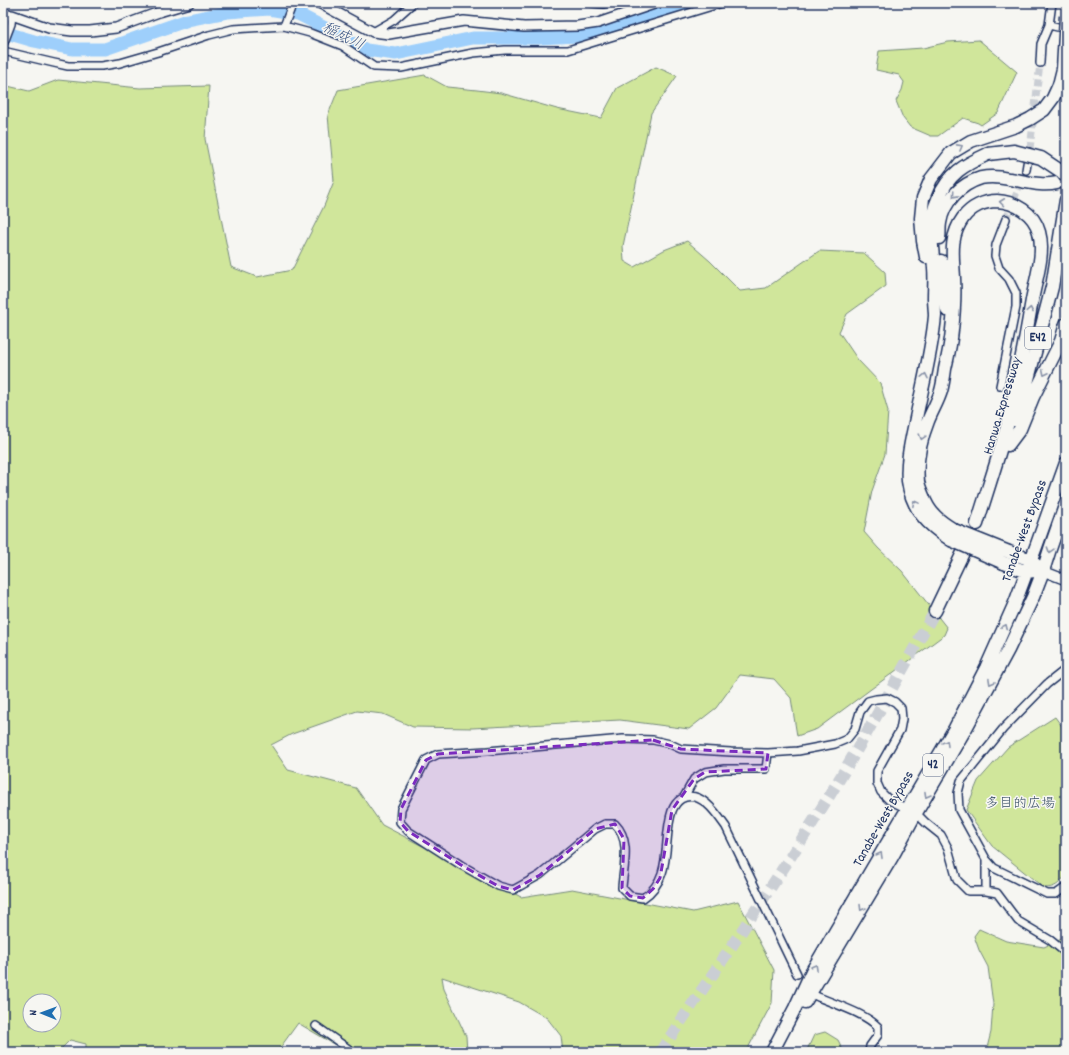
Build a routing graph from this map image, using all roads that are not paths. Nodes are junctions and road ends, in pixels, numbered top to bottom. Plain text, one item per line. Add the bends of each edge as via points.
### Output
1 (189, 3) edge
2 (319, 3) edge
3 (413, 3) edge
4 (592, 3) edge
5 (608, 3) edge
6 (657, 3) edge
7 (722, 3) edge
8 (1052, 3) edge
9 (292, 4) edge
10 (1066, 16) edge
11 (9, 18) edge
12 (286, 23) junction
13 (1049, 25) junction
14 (1066, 29) edge
15 (372, 32) junction
16 (4, 41) edge
17 (3, 51) edge
18 (1040, 63) tunnel mouth
19 (1030, 149) tunnel mouth
20 (1026, 170) tunnel mouth
21 (1062, 180) edge
22 (1066, 200) edge
23 (1006, 219) tunnel mouth
24 (934, 297) junction
25 (1066, 324) edge
26 (1000, 386) dead end
27 (932, 412) junction
28 (1008, 445) junction
29 (1066, 463) edge
30 (1066, 503) edge
31 (977, 524) junction
32 (952, 535) junction
33 (1007, 558) junction
34 (1031, 560) junction
35 (1043, 571) junction
36 (1027, 572) junction
37 (1066, 580) edge
38 (935, 611) tunnel mouth
39 (1066, 669) edge
40 (768, 753) junction
41 (684, 798) junction
42 (912, 811) junction
43 (986, 859) junction
44 (1066, 887) edge
45 (986, 891) junction
46 (1066, 953) edge
47 (797, 974) dead end
48 (816, 996) dead end
49 (316, 1026) dead end
50 (352, 1052) edge
51 (772, 1052) edge
52 (775, 1052) edge
53 (869, 1052) edge

1 - 11 main road via 116,28 90,31 49,28
2 - 15 main road
3 - 15 street via 394,20
4 - 5 street
6 - 15 main road via 598,23 578,26 524,27 464,21 388,34
7 - 12 street via 568,50 504,50 473,53 400,68 374,67 343,46
8 - 13 street
9 - 12 street
24 -> 10 highway, bridge via 920,218 923,198 931,179 951,152 972,141 1016,126 1044,110 1053,98 1063,69
11 - 16 street
12 - 17 street via 233,29 120,63 102,66 68,66
13 - 14 street
13 - 18 street via 1041,44
19 - 20 street
21 - 24 highway, bridge via 1062,172 1041,158 1014,151 988,154 955,172 945,184 932,216
21 -> 27 highway via 1042,185 997,177 982,178 956,192 946,205 940,222 939,242 947,310 946,325
22 - 28 highway, Hanwa Expressway / E42 via 1052,287
23 - 26 street via 996,245 996,256 999,268 1009,279 1016,293 1016,307
32 -> 24 highway via 935,530 922,516 912,498 908,480 908,459 935,315
25 -> 28 highway via 1061,341 1020,429
31 -> 27 highway via 1020,370 1041,256 1037,226 1019,206 1002,201 982,203 972,208 955,233 952,253 952,330 940,391
27 -> 32 highway via 922,436 918,456 919,485 932,514
28 - 31 highway, Hanwa Expressway / E42
29 - 34 highway, Tanabe-West Bypass / 42
30 -> 35 highway, Tanabe-West Bypass / 42
31 - 38 highway, Hanwa Expressway / E42
32 - 33 highway, bridge
33 - 34 highway
33 - 36 highway
34 - 35 highway
34 - 36 highway, Tanabe-West Bypass / 42
35 - 36 highway
35 - 37 main road
35 -> 42 highway, Tanabe-West Bypass / 42 via 1008,650 966,728
42 -> 36 highway, Tanabe-West Bypass / 42 via 986,668
39 - 43 street via 1047,684 1003,729 961,781 958,793 959,810
40 - 41 street via 766,769 724,769 705,772 694,779
40 - 41 street via 681,749 653,740 623,739 438,754 426,760 400,809 400,822 408,831 461,864 498,886 513,890 540,875 595,829 604,824 615,824 624,839 622,888 630,896 643,898 654,889 660,878 672,810 678,801
40 - 42 street via 798,751 835,744 847,739 855,729 860,712 868,701 887,698 901,708 902,719 900,730 877,771 877,783 889,800
41 - 47 street via 695,796 707,803 726,827
42 - 45 street via 941,835 948,848 957,880 968,891
51 -> 42 highway, Tanabe-West Bypass / 42 via 812,971
42 -> 52 highway, Tanabe-West Bypass / 42 via 892,857
43 - 44 street via 994,868 1047,894 1056,894
43 - 45 street
45 - 46 street via 997,893 1018,921
48 - 53 street via 874,1022 878,1027 878,1035
49 - 50 street

